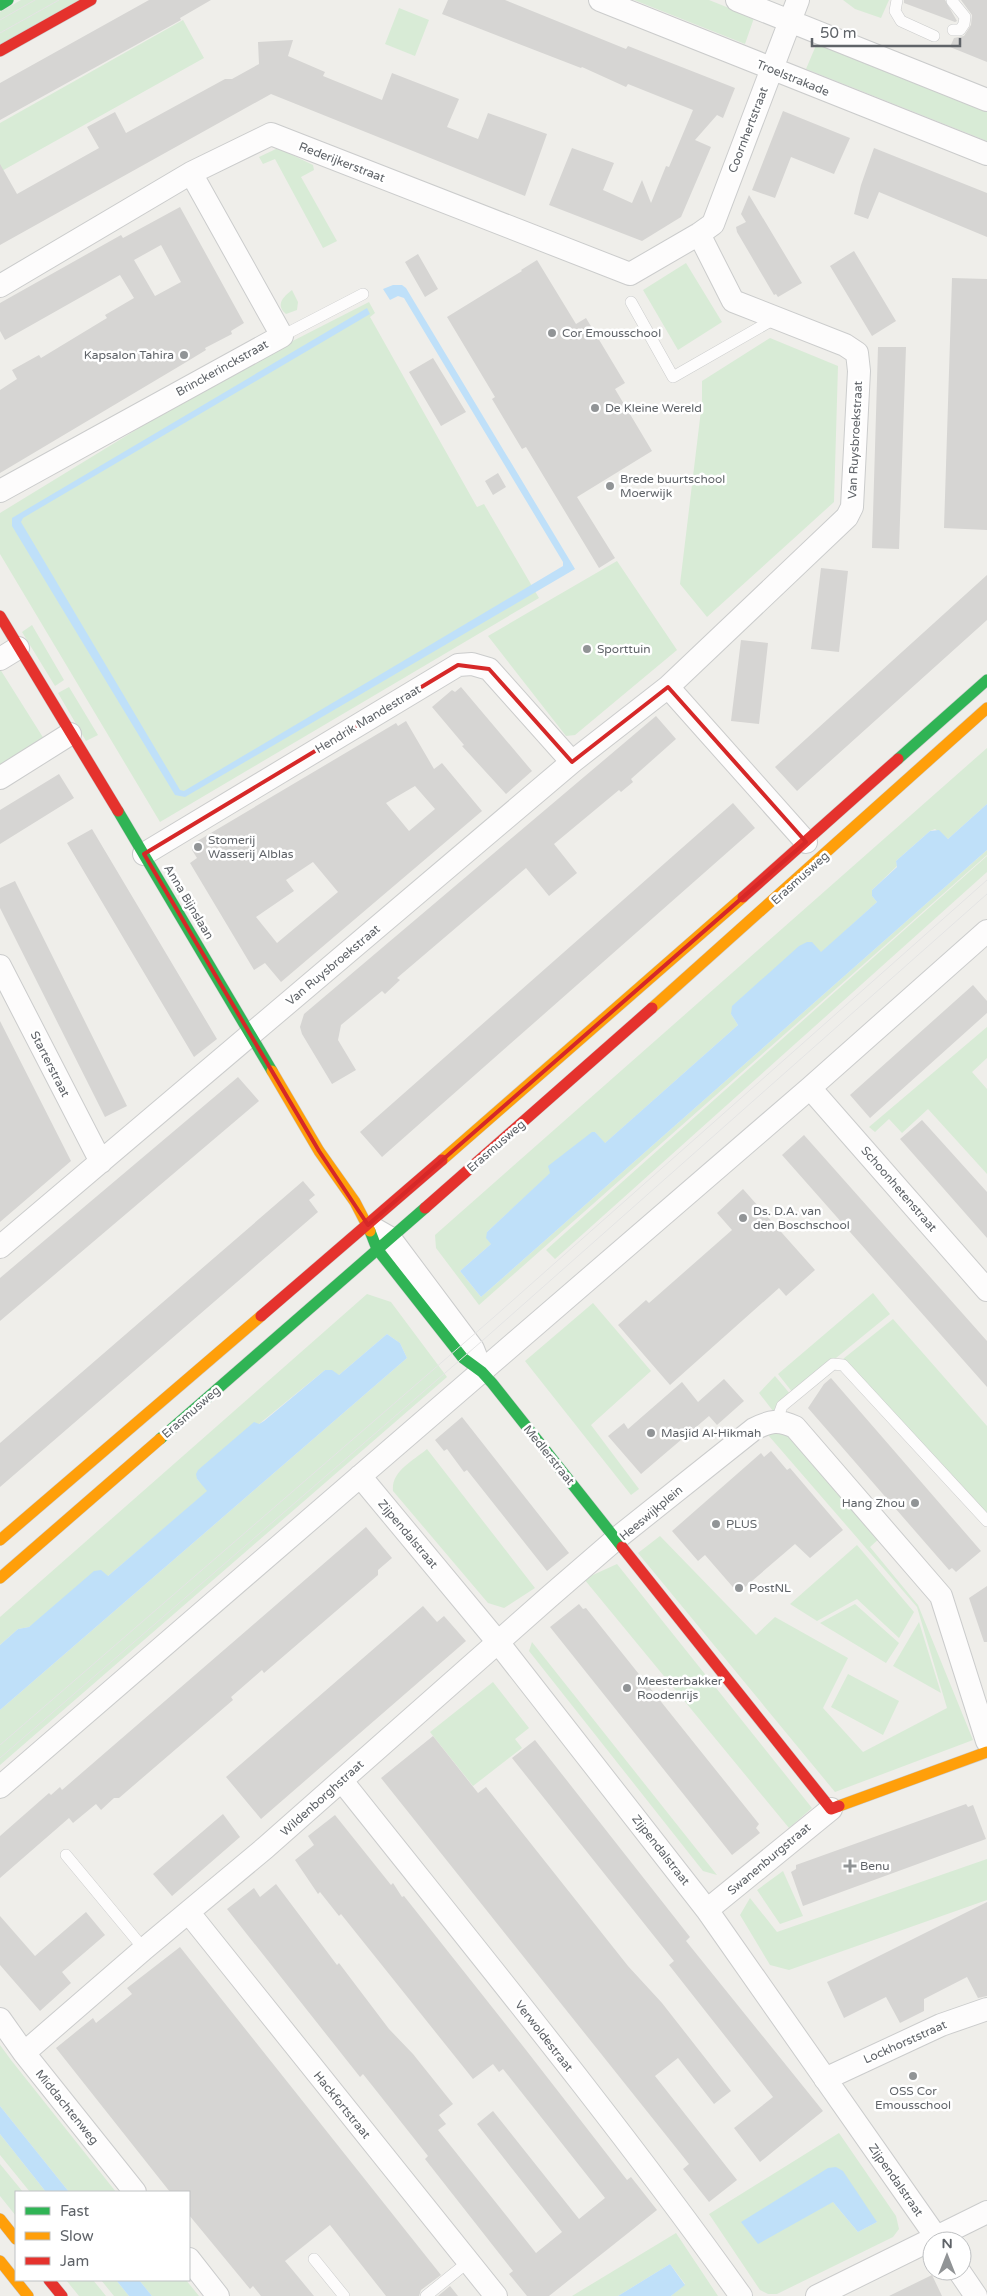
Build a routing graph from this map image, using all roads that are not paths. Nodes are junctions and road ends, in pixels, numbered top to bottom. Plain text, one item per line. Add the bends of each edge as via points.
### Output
1 (8, 0) edge
2 (91, 0) edge
3 (600, 0) edge
4 (737, 0) edge
5 (798, 0) edge
6 (897, 0) edge
7 (952, 1) dead end
8 (0, 4) edge
9 (790, 21) junction
10 (953, 30) dead end
11 (934, 36) dead end
12 (0, 51) edge
13 (771, 69) junction
14 (987, 100) edge
15 (987, 154) edge
16 (191, 173) junction
17 (699, 234) junction
18 (0, 286) edge
19 (363, 294) dead end
20 (631, 302) dead end
21 (776, 318) junction
22 (282, 336) junction
23 (0, 491) edge
24 (0, 616) edge
25 (9, 654) edge
26 (987, 680) edge
27 (668, 687) junction
28 (987, 708) edge
29 (70, 734) junction
30 (572, 762) junction
31 (0, 778) edge
32 (806, 842) junction
33 (144, 854) junction
34 (983, 943) edge
35 (0, 966) edge
36 (251, 1034) junction
37 (810, 1088) junction
38 (101, 1162) junction
39 (368, 1225) junction
40 (384, 1244) junction
41 (0, 1247) edge
42 (987, 1290) edge
43 (482, 1372) junction
44 (777, 1420) junction
45 (360, 1476) junction
46 (987, 1521) edge
47 (616, 1539) junction
48 (0, 1540) edge
49 (0, 1578) edge
50 (497, 1641) junction
51 (987, 1741) edge
52 (987, 1752) edge
53 (342, 1781) junction
54 (0, 1787) edge
55 (831, 1809) junction
56 (66, 1855) dead end
57 (708, 1910) junction
58 (189, 1913) junction
59 (144, 1949) junction
60 (987, 2009) edge
61 (0, 2019) edge
62 (24, 2053) junction
63 (826, 2079) junction
64 (134, 2191) edge
65 (987, 2212) edge
66 (0, 2219) edge
67 (931, 2231) edge
68 (952, 2231) edge
69 (15, 2238) edge
70 (922, 2246) edge
71 (314, 2258) dead end
72 (190, 2260) edge
73 (0, 2261) edge
74 (468, 2262) junction
75 (15, 2280) edge
76 (16, 2281) edge
77 (50, 2281) edge
78 (966, 2281) edge
79 (28, 2296) edge
80 (62, 2296) edge
81 (218, 2296) edge
82 (344, 2296) edge
83 (426, 2296) edge
84 (496, 2296) edge
85 (741, 2296) edge
86 (817, 2296) edge
87 (976, 2296) edge

1 - 8 main road
2 - 12 main road
3 - 13 street, Troelstrakade
4 - 9 street
5 - 9 street, Coornhertstraat
6 - 11 lane via 895,11 901,21
7 - 10 lane via 965,17 960,30
9 - 13 street, Coornhertstraat
9 - 14 street
13 - 15 street, Troelstrakade
13 - 17 street, Coornhertstraat via 713,224
16 - 17 street, Rederijkerstraat via 270,134 630,274
16 - 18 street, Rederijkerstraat
16 - 22 street, Brinckerinckstraat
17 - 21 street, Van Ruysbroekstraat via 733,301
19 - 22 lane
20 - 21 lane via 673,377
21 - 27 street, Van Ruysbroekstraat via 844,345 856,353 852,507 847,517
22 - 23 street, Brinckerinckstraat
24 - 25 main road, Anna Bijnslaan
25 - 29 main road, Anna Bijnslaan
26 - 32 main road, Erasmusweg
27 - 30 street, Van Ruysbroekstraat
27 - 32 street
28 - 40 main road, Erasmusweg via 822,859
29 - 31 street
29 - 33 main road, Anna Bijnslaan
30 - 33 street, Hendrik Mandestraat via 489,670 472,664 458,665
30 - 36 street, Van Ruysbroekstraat
32 - 39 main road, Erasmusweg
33 - 36 main road, Anna Bijnslaan
34 - 37 street
35 - 38 street, Starterstraat
36 - 38 street, Van Ruysbroekstraat
36 - 39 main road, Anna Bijnslaan via 319,1151
37 - 42 street, Schoonhetenstraat
37 - 43 street
38 - 41 street, Van Ruysbroekstraat
39 - 40 street
39 - 48 main road, Erasmusweg
40 - 43 street, Medlerstraat via 473,1349
40 - 49 main road, Erasmusweg
43 - 45 street
43 - 47 main road, Medlerstraat
44 - 46 lane via 782,1406 794,1396 833,1364 843,1365
44 - 47 street, Heeswijkplein via 754,1429
44 - 51 street via 795,1427 941,1596
45 - 50 street, Zijpendalstraat
45 - 54 street
47 - 50 street, Wildenborghstraat
47 - 55 main road, Heeswijkplein
50 - 53 street, Wildenborghstraat
50 - 57 street, Zijpendalstraat
52 - 55 main road
53 - 58 street, Wildenborghstraat
53 - 85 street, Verwoldestraat via 560,2056
55 - 57 street, Swanenburgstraat
56 - 59 lane
57 - 63 street, Zijpendalstraat
58 - 59 street, Wildenborghstraat
58 - 74 street, Hackfortstraat
59 - 62 street, Wildenborghstraat
60 - 63 street, Lockhorststraat via 941,2025
61 - 62 street, Middachtenweg
62 - 64 street, Middachtenweg
63 - 67 street, Zijpendalstraat
65 - 68 street
66 - 69 main road
70 - 86 street
71 - 82 lane
72 - 81 street
73 - 75 main road
74 - 83 lane
74 - 84 street, Hackfortstraat
76 - 79 main road
77 - 80 main road
78 - 87 street

